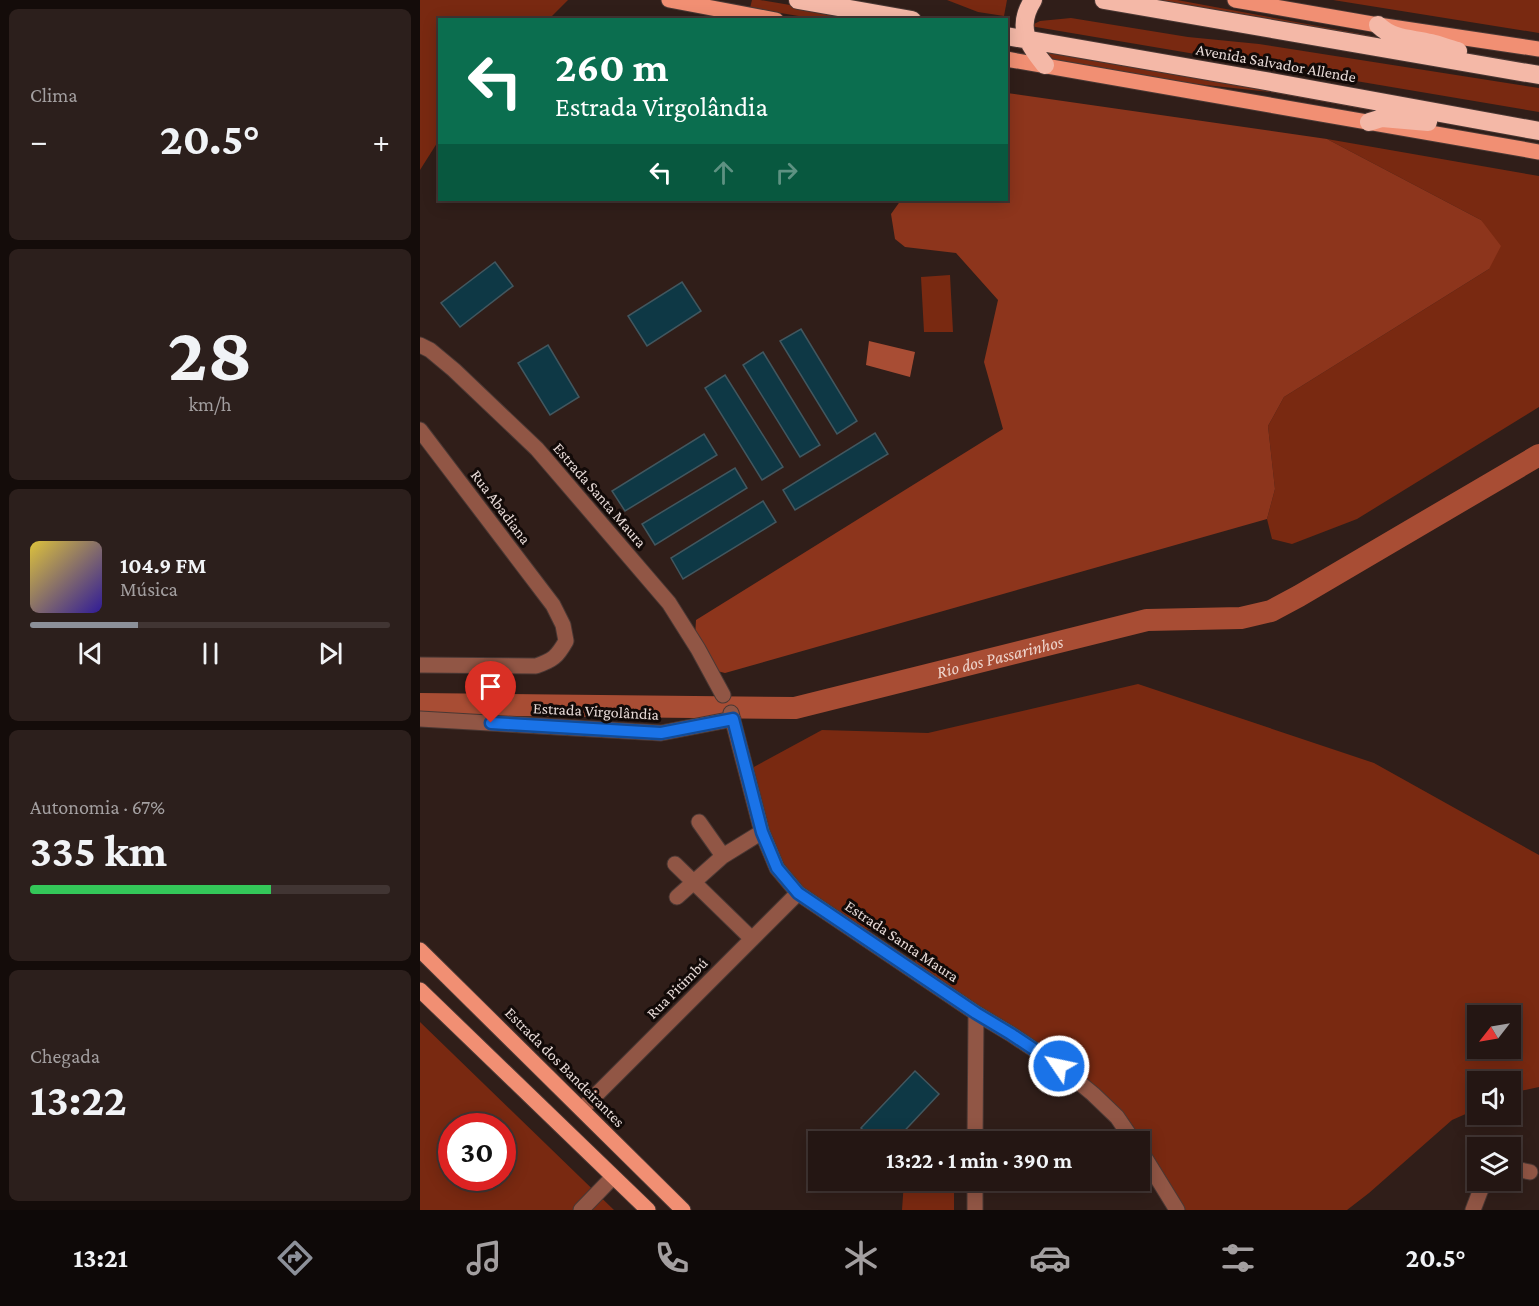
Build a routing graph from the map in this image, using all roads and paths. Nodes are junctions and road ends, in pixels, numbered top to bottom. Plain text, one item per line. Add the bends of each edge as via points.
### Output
1 (669, 0) edge
2 (798, 0) edge
3 (1033, 0) edge
4 (1104, 0) edge
5 (1235, 0) edge
6 (765, 18) edge
7 (901, 18) edge
8 (1378, 25) junction
9 (1008, 36) edge
10 (1027, 39) junction
11 (1539, 50) edge
12 (1008, 59) edge
13 (1046, 65) junction
14 (1537, 74) edge
15 (1369, 122) junction
16 (1504, 125) junction
17 (1539, 131) edge
18 (1539, 152) edge
19 (420, 345) edge
20 (420, 430) edge
21 (420, 665) edge
22 (723, 695) dead end
23 (732, 716) joint
24 (420, 720) edge
25 (699, 822) dead end
26 (762, 832) junction
27 (723, 856) junction
28 (675, 864) dead end
29 (692, 882) junction
30 (798, 893) junction
31 (677, 897) dead end
32 (752, 939) junction
33 (420, 950) edge
34 (420, 990) edge
35 (471, 1000) junction
36 (976, 1013) junction
37 (451, 1020) junction
38 (582, 1109) junction
39 (975, 1131) edge
40 (1126, 1131) edge
41 (1150, 1166) edge
42 (1521, 1170) edge
43 (1530, 1172) dead end
44 (613, 1177) junction
45 (975, 1191) edge
46 (1480, 1191) edge
47 (581, 1210) edge
48 (648, 1210) edge
49 (683, 1210) edge
50 (975, 1210) edge
51 (1177, 1210) edge
52 (1473, 1210) edge

1 - 6 main road
2 - 7 highway
3 - 10 highway via 1024,21
4 - 14 highway, Avenida Salvador Allende
5 - 8 main road
8 - 11 main road
8 - 14 highway via 1395,37 1432,43
9 - 10 highway, Avenida Salvador Allende
10 - 13 highway
10 - 16 highway, Avenida Salvador Allende
12 - 13 main road
13 - 15 main road
15 - 16 highway via 1397,118 1480,127
15 - 18 main road
16 - 17 highway, Avenida Salvador Allende
19 - 22 street, Estrada Santa Maura via 454,370 537,449 669,603
20 - 21 street, Rua Abadiana via 553,605 566,641 551,661 536,666
23 - 24 street, Estrada Virgolândia via 661,733
23 - 26 street, Estrada Santa Maura
25 - 27 street
26 - 27 street
26 - 30 street, Estrada Santa Maura via 777,868
27 - 29 street
28 - 29 street
29 - 31 street
29 - 32 street
30 - 32 street, Rua Pitimbú
30 - 36 street, Estrada Santa Maura
32 - 38 street, Rua Pitimbú
33 - 35 main road, Estrada dos Bandeirantes
34 - 37 main road
35 - 37 main road via 475,1019 462,1024
35 - 38 main road, Estrada dos Bandeirantes
36 - 39 street
36 - 40 street, Estrada Santa Maura via 1059,1066 1101,1102
37 - 44 main road
38 - 49 main road, Estrada dos Bandeirantes
41 - 51 street
42 - 43 street
44 - 47 street
44 - 48 main road
45 - 50 street
46 - 52 street

